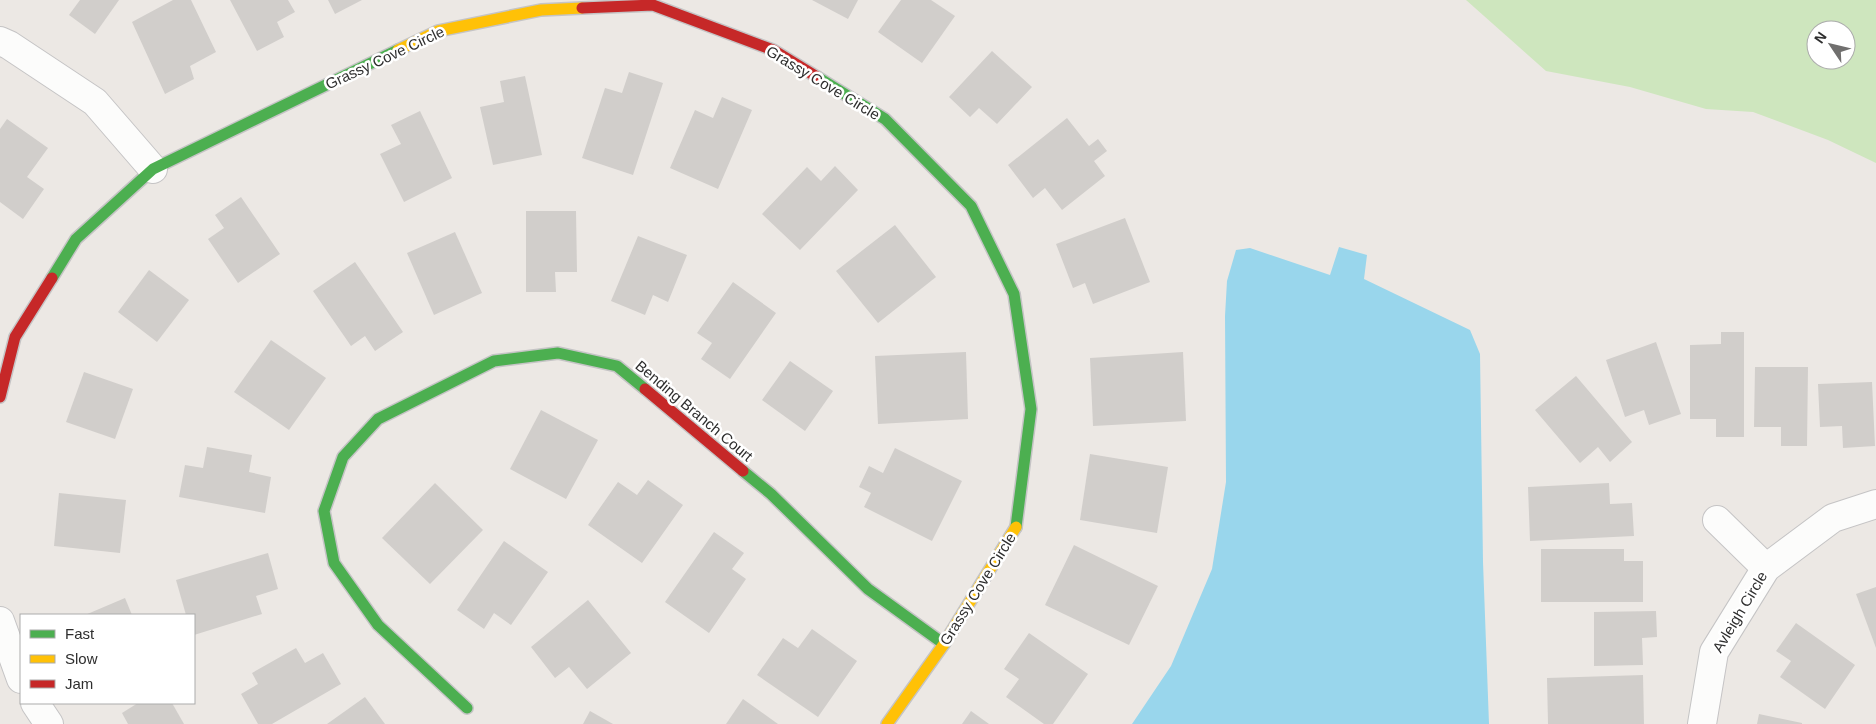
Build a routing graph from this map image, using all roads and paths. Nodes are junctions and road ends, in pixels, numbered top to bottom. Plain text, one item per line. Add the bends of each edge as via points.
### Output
1 (0, 40) edge
2 (153, 169) junction
3 (0, 397) edge
4 (1876, 504) edge
5 (1717, 520) dead end
6 (1766, 568) junction
7 (0, 620) edge
8 (944, 644) junction
9 (20, 676) edge
10 (36, 704) edge
11 (467, 708) dead end
12 (49, 724) edge
13 (887, 724) edge
14 (1702, 724) edge

1 - 2 street via 95,102
2 - 3 street, Grassy Cove Circle via 76,239 16,337
2 - 8 street, Grassy Cove Circle via 438,31 541,10 653,5 772,50 885,119 971,206 1014,294 1031,409 1016,530
4 - 6 street, Avleigh Circle via 1833,518
5 - 6 street
6 - 14 street, Avleigh Circle via 1714,652
7 - 9 street
8 - 11 street, Bending Branch Court via 868,589 771,494 616,366 558,353 494,361 378,419 343,457 324,511 334,563 378,624
8 - 13 street, Grassy Cove Circle
10 - 12 street

